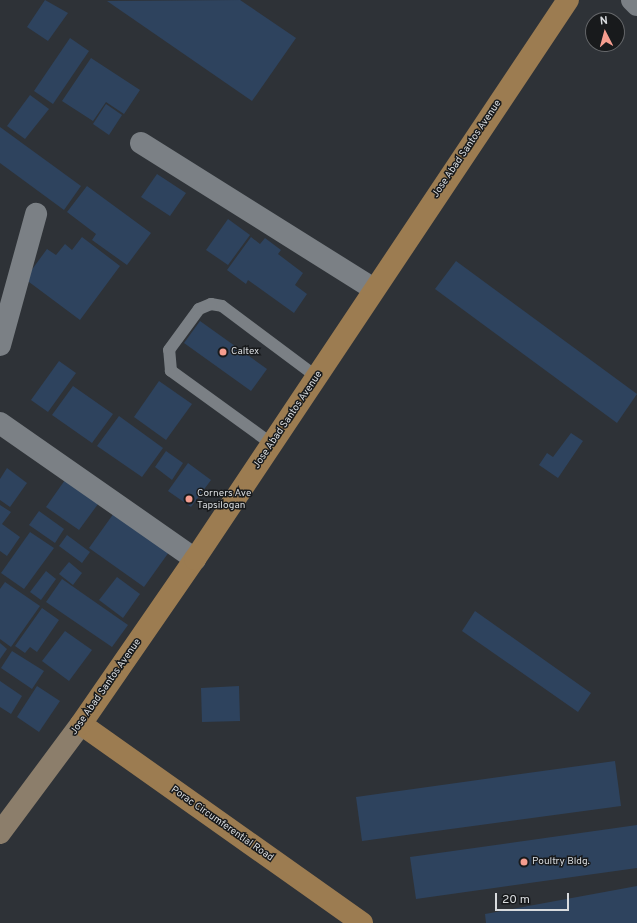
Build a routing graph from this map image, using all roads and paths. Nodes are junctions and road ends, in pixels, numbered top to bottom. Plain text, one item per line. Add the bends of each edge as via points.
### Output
1 (568, 0) edge
2 (632, 0) edge
3 (637, 5) edge
4 (141, 143) dead end
5 (36, 214) dead end
6 (374, 289) junction
7 (0, 345) edge
8 (317, 377) junction
9 (0, 423) edge
10 (272, 444) junction
11 (196, 559) junction
12 (81, 724) junction
13 (0, 833) edge
14 (362, 923) edge

1 - 6 main road, Jose Abad Santos Avenue
2 - 3 street
4 - 6 street
5 - 7 street
6 - 8 main road, Jose Abad Santos Avenue
8 - 10 main road, Jose Abad Santos Avenue
8 - 10 lane via 222,306 211,304 199,309 169,350 171,371
9 - 11 street
10 - 11 main road, Jose Abad Santos Avenue
11 - 12 main road, Jose Abad Santos Avenue
12 - 13 main road, Jose Abad Santos Avenue
12 - 14 main road, Porac Circumferential Road

